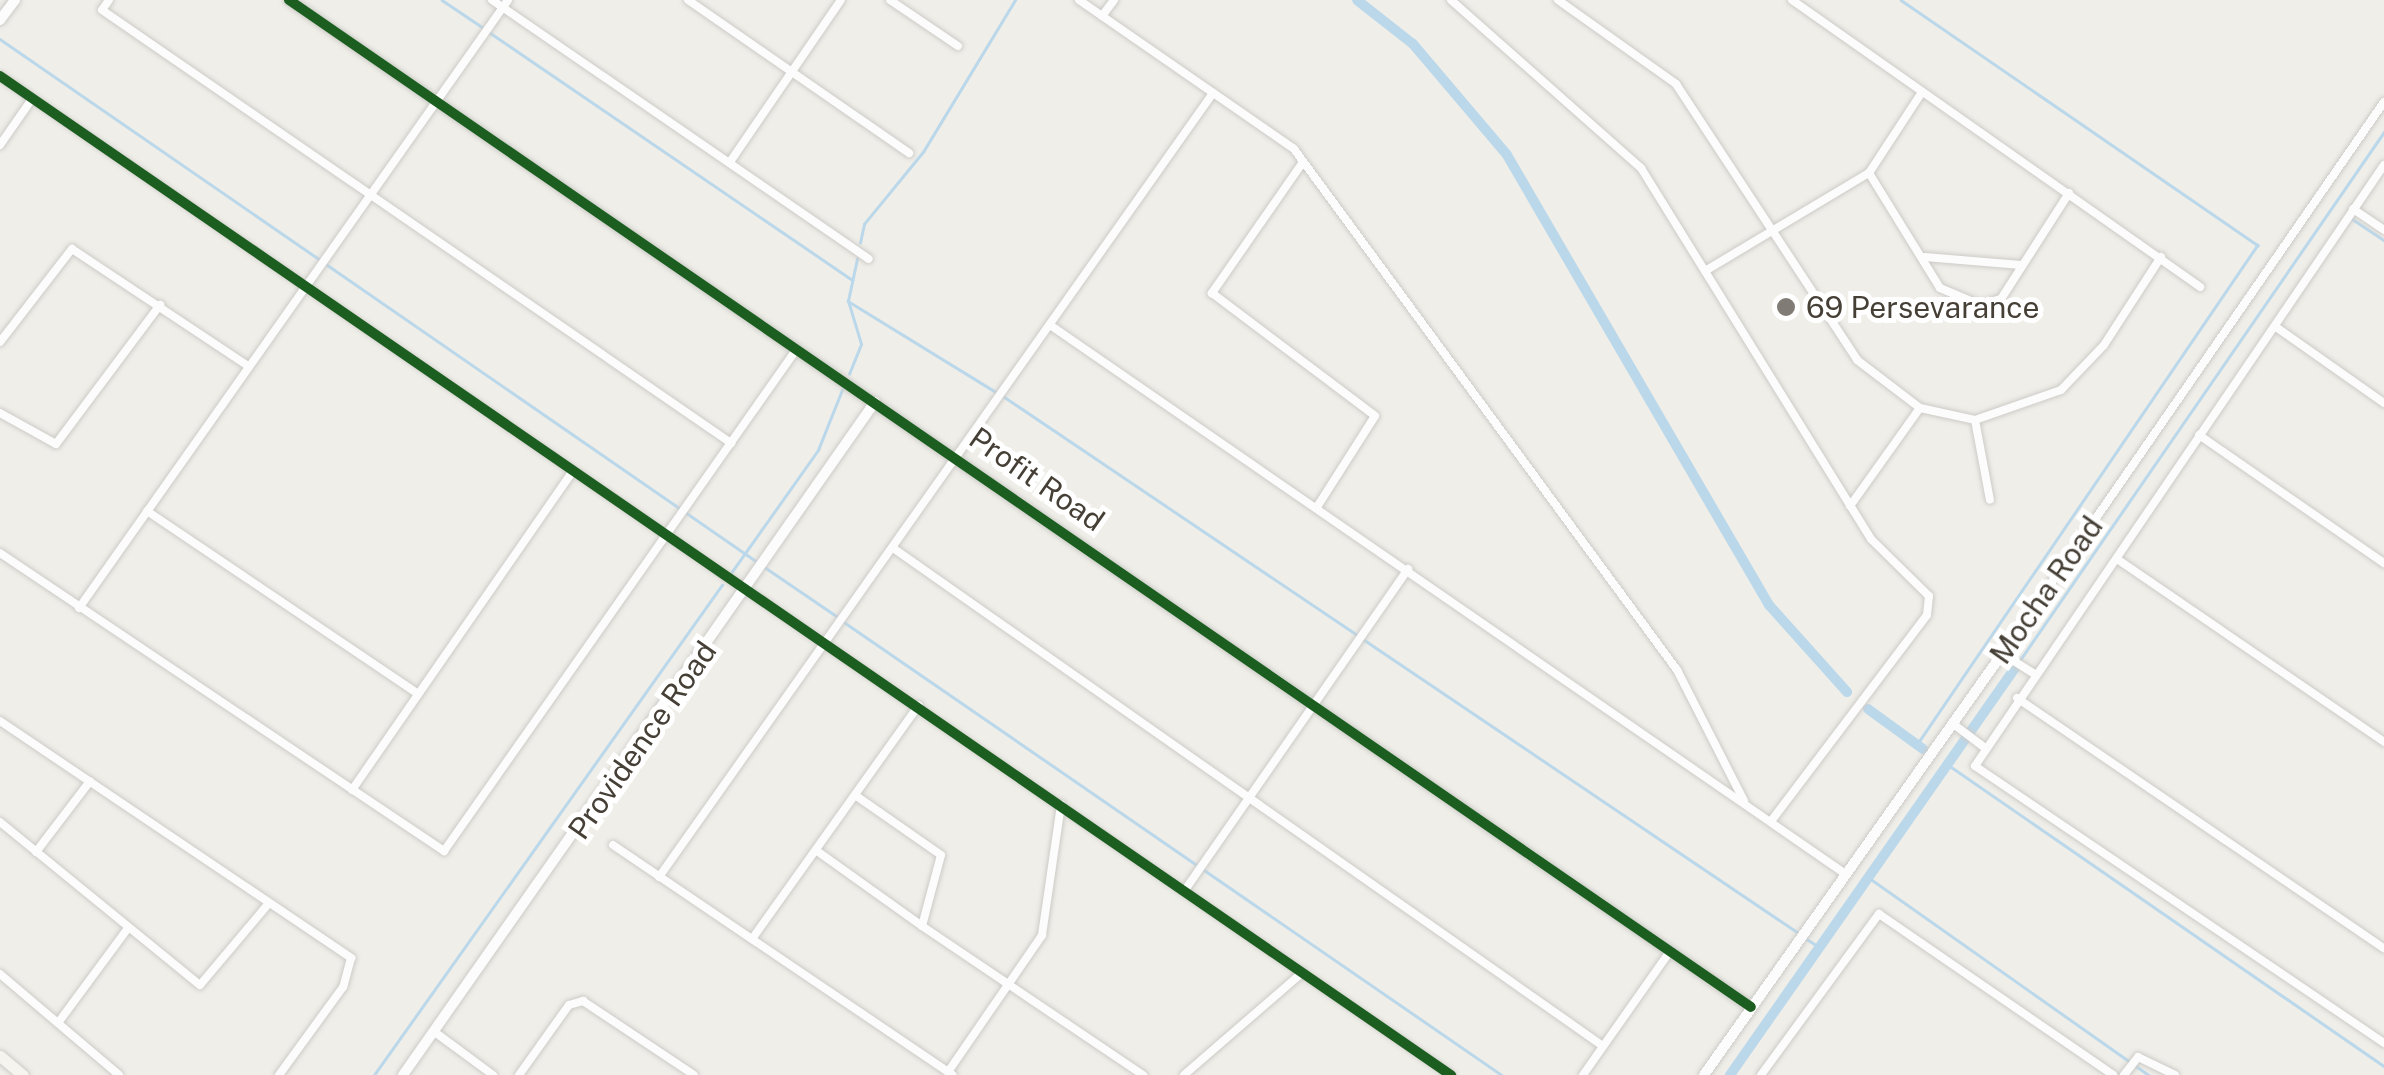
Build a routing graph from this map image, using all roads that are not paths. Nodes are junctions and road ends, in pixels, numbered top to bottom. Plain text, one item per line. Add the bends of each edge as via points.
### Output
1 (15, 0) edge
2 (109, 0) edge
3 (290, 0) edge
4 (492, 0) edge
5 (688, 0) edge
6 (841, 0) edge
7 (890, 0) edge
8 (1079, 0) edge
9 (1114, 0) edge
10 (1451, 0) edge
11 (1558, 0) edge
12 (1792, 0) edge
13 (506, 4) edge
14 (1102, 16) junction
15 (0, 20) edge
16 (958, 46) dead end
17 (791, 73) junction
18 (0, 76) edge
19 (1922, 92) junction
20 (1212, 93) junction
21 (32, 99) junction
22 (436, 101) junction
23 (2384, 102) edge
24 (0, 145) edge
25 (908, 154) dead end
26 (730, 162) junction
27 (1303, 162) junction
28 (2384, 166) edge
29 (1869, 173) junction
30 (2069, 193) junction
31 (369, 196) junction
32 (2353, 209) junction
33 (1770, 225) junction
34 (2384, 230) edge
35 (1925, 257) junction
36 (2161, 257) junction
37 (870, 258) dead end
38 (2021, 266) junction
39 (1705, 271) junction
40 (2200, 287) dead end
41 (303, 288) junction
42 (160, 304) junction
43 (1050, 325) junction
44 (2276, 328) junction
45 (0, 342) edge
46 (796, 350) junction
47 (248, 366) junction
48 (875, 402) junction
49 (2384, 403) edge
50 (1920, 408) junction
51 (0, 413) edge
52 (1975, 420) junction
53 (2199, 435) junction
54 (731, 443) junction
55 (958, 454) junction
56 (570, 475) junction
57 (1990, 500) dead end
58 (1850, 506) junction
59 (1317, 507) junction
60 (146, 512) junction
61 (663, 539) junction
62 (892, 548) junction
63 (0, 553) edge
64 (2117, 559) junction
65 (2384, 563) edge
66 (1408, 569) junction
67 (746, 592) junction
68 (79, 608) junction
69 (827, 641) junction
70 (2002, 654) junction
71 (2033, 673) junction
72 (418, 694) junction
73 (2017, 698) junction
74 (1316, 704) junction
75 (920, 705) junction
76 (0, 721) edge
77 (1955, 725) junction
78 (2384, 742) edge
79 (1984, 747) junction
80 (90, 781) junction
81 (352, 790) junction
82 (855, 795) junction
83 (1250, 797) junction
84 (1744, 802) junction
85 (1061, 804) junction
86 (1771, 821) junction
87 (0, 822) edge
88 (614, 845) dead end
89 (817, 851) junction
90 (36, 852) junction
91 (1844, 874) junction
92 (659, 877) junction
93 (1185, 890) junction
94 (269, 903) junction
95 (922, 926) junction
96 (128, 928) junction
97 (752, 939) junction
98 (2384, 948) edge
99 (1670, 951) junction
100 (1303, 972) junction
101 (0, 974) edge
102 (1010, 984) junction
103 (1751, 1007) junction
104 (58, 1023) junction
105 (436, 1033) junction
106 (2384, 1043) edge
107 (1603, 1046) junction
108 (0, 1056) edge
109 (951, 1073) edge
110 (23, 1075) edge
111 (119, 1075) edge
112 (280, 1075) edge
113 (403, 1075) edge
114 (492, 1075) edge
115 (519, 1075) edge
116 (694, 1075) edge
117 (1143, 1075) edge
118 (1184, 1075) edge
119 (1451, 1075) edge
120 (1583, 1075) edge
121 (1704, 1075) edge
122 (1761, 1075) edge
123 (2113, 1075) edge
124 (2124, 1075) edge
125 (2175, 1075) edge

1 - 15 street
2 - 31 street via 102,10
3 - 22 street, Profit Road
4 - 13 street
5 - 17 street
6 - 17 street
7 - 16 street
8 - 14 street
9 - 14 street
10 - 39 street via 1641,168
11 - 33 street via 1676,84
12 - 19 street
13 - 22 street
13 - 26 street
14 - 20 street
17 - 25 street
17 - 26 street
18 - 21 street
19 - 29 street
19 - 30 street
20 - 27 street
20 - 43 street
21 - 24 street
21 - 41 street
22 - 31 street
22 - 46 street, Profit Road
23 - 70 street, Mocha Road
26 - 37 street
27 - 59 street via 1212,293 1375,416
27 - 84 street via 1677,670
28 - 32 street
29 - 33 street
29 - 35 street
30 - 36 street
30 - 38 street
31 - 41 street
31 - 54 street
32 - 34 street
32 - 44 street
33 - 39 street
33 - 50 street via 1857,360
35 - 38 street
35 - 38 street via 1940,288 1980,305 2001,299
36 - 40 street
36 - 52 street via 2075,377 2034,405
39 - 58 street
41 - 47 street
41 - 56 street
42 - 45 street via 72,249
42 - 47 street
42 - 51 street via 56,444
43 - 55 street
43 - 59 street
44 - 49 street
44 - 53 street
46 - 48 street, Profit Road
46 - 54 street
47 - 60 street
48 - 55 street, Profit Road
48 - 67 street, Providence Road
50 - 52 street
50 - 58 street
52 - 57 street
53 - 64 street
53 - 65 street
54 - 61 street
55 - 62 street
55 - 74 street, Profit Road
56 - 61 street
56 - 72 street
58 - 86 street via 1929,596 1929,608
59 - 66 street
60 - 68 street
60 - 72 street
61 - 67 street
61 - 81 street via 444,852
62 - 69 street
62 - 83 street
63 - 68 street
64 - 71 street
64 - 78 street
66 - 74 street
66 - 84 street
67 - 69 street
67 - 105 street, Providence Road
68 - 81 street
69 - 75 street
69 - 92 street
70 - 71 street
70 - 77 street, Mocha Road
71 - 73 street
72 - 81 street
73 - 79 street
73 - 98 street
74 - 83 street
74 - 99 street, Profit Road
75 - 82 street
75 - 85 street
76 - 80 street
77 - 79 street
77 - 91 street, Mocha Road
79 - 106 street via 1976,766
80 - 90 street
80 - 94 street
82 - 89 street
82 - 95 street via 941,855
83 - 93 street
83 - 107 street
84 - 86 street
85 - 93 street
85 - 102 street via 1042,935
86 - 91 street
87 - 90 street
88 - 92 street
89 - 95 street
89 - 97 street
90 - 96 street
91 - 103 street, Mocha Road
92 - 97 street
93 - 100 street
94 - 96 street via 200,984
94 - 112 street via 352,963
95 - 102 street
96 - 104 street
97 - 109 street
99 - 103 street, Profit Road
99 - 107 street
100 - 118 street
100 - 119 street
101 - 104 street
102 - 109 street
102 - 117 street
103 - 121 street, Mocha Road
104 - 111 street
105 - 113 street, Providence Road
105 - 114 street
107 - 120 street
108 - 110 main road
115 - 116 street via 570,1005 584,1001
122 - 123 street via 1869,917 1882,915
124 - 125 street via 2132,1061 2147,1057

